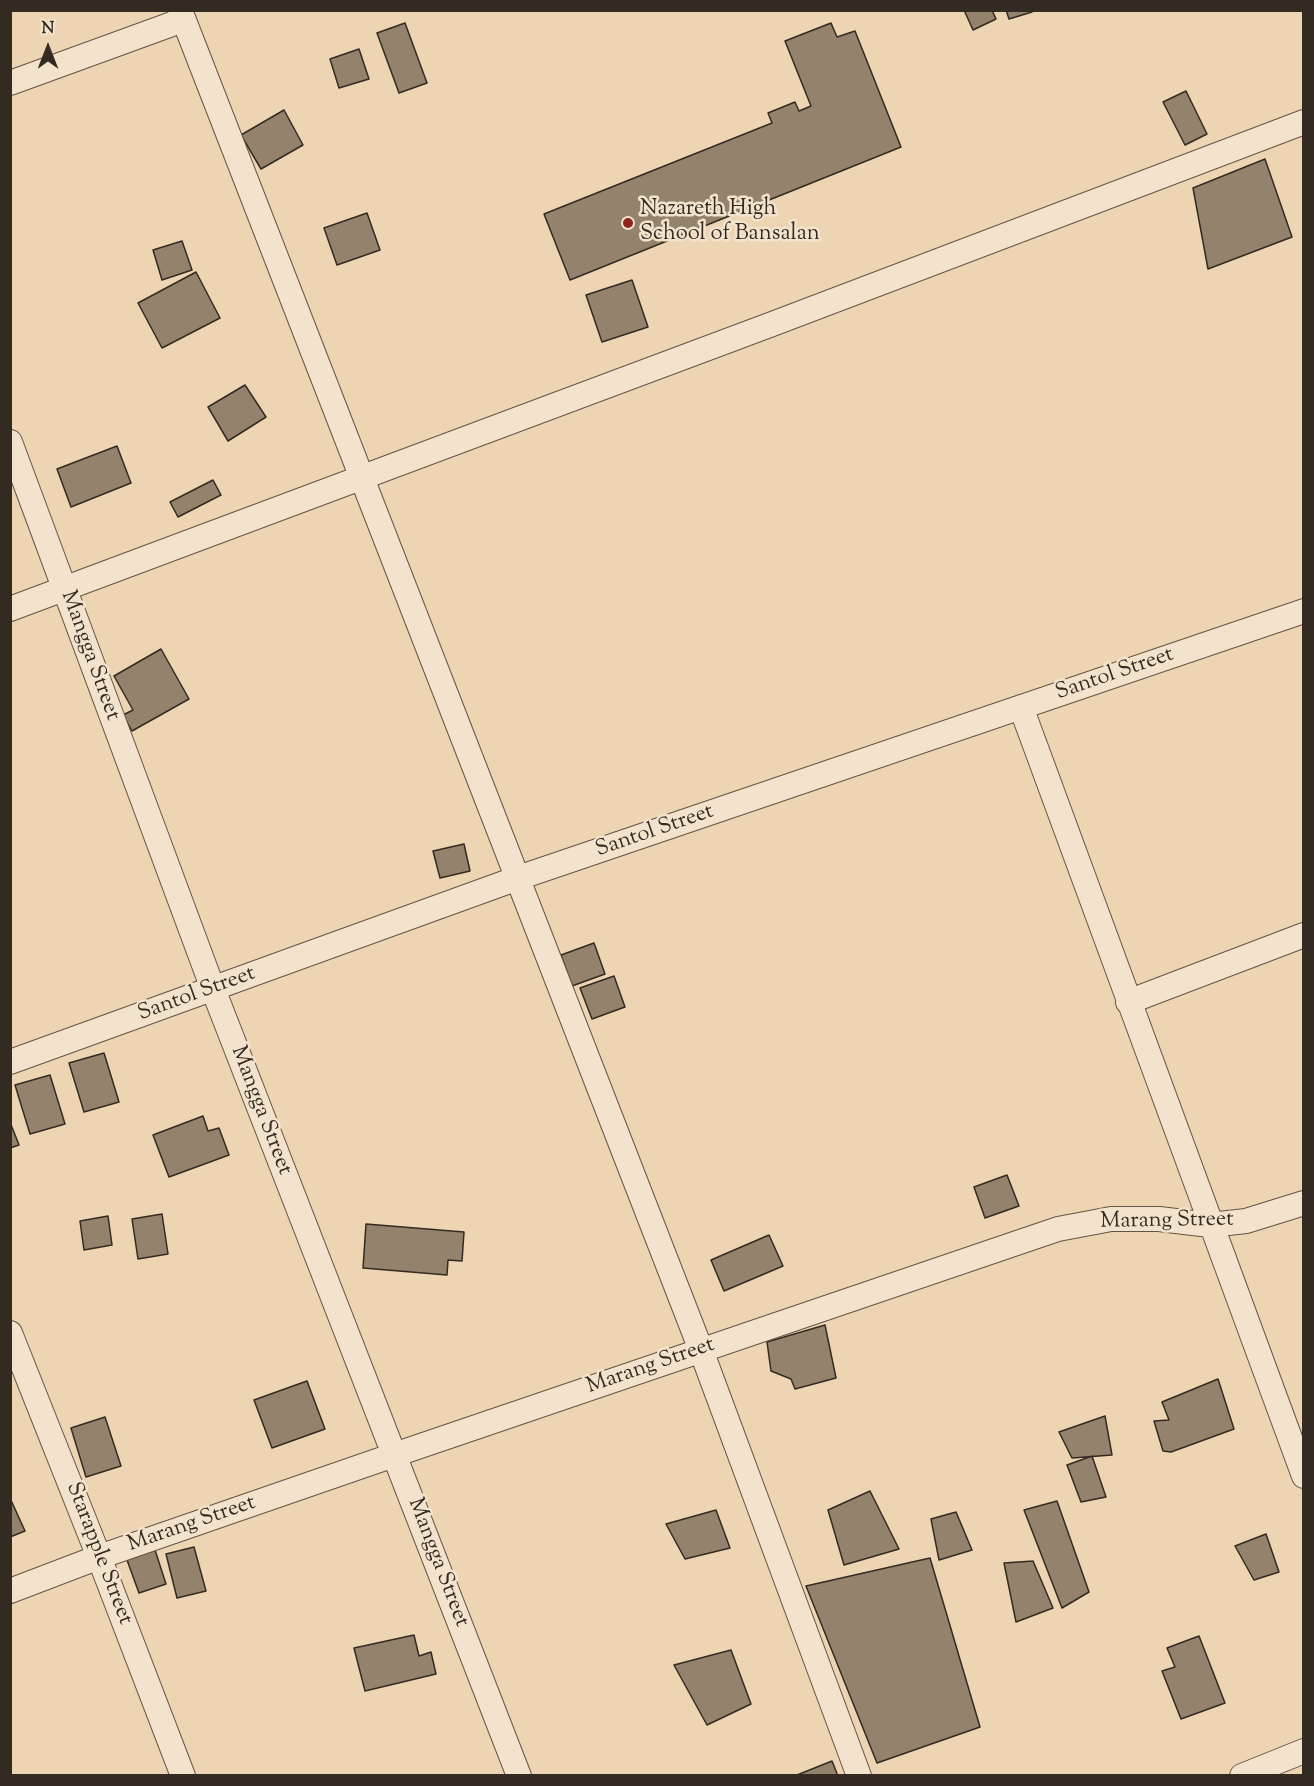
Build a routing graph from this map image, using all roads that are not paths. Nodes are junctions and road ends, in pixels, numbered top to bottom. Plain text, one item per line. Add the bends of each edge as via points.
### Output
1 (182, 15) edge
2 (10, 83) edge
3 (1304, 122) edge
4 (10, 442) edge
5 (362, 478) junction
6 (65, 589) junction
7 (10, 609) edge
8 (1304, 611) edge
9 (1021, 707) junction
10 (518, 878) junction
11 (1304, 935) edge
12 (213, 989) junction
13 (1128, 1002) junction
14 (10, 1062) edge
15 (1304, 1203) edge
16 (1210, 1225) junction
17 (10, 1333) edge
18 (701, 1350) junction
19 (394, 1455) junction
20 (1304, 1476) edge
21 (99, 1557) junction
22 (10, 1591) edge
23 (1304, 1751) edge
24 (183, 1776) edge
25 (519, 1776) edge
26 (859, 1776) edge
27 (1242, 1776) edge

1 - 2 street
1 - 5 street
3 - 5 street
4 - 6 street, Mangga Street
5 - 6 street
5 - 10 street
6 - 7 street
6 - 12 street, Mangga Street
8 - 9 street, Santol Street
9 - 10 street, Santol Street
9 - 13 street
10 - 12 street, Santol Street
10 - 18 street
11 - 13 street
12 - 14 street, Santol Street
12 - 19 street, Mangga Street
13 - 16 street
15 - 16 street, Marang Street via 1246,1221
16 - 18 street, Marang Street via 1111,1219 1058,1229
16 - 20 street
17 - 21 street, Starapple Street
18 - 19 street, Marang Street
18 - 26 street
19 - 21 street, Marang Street
19 - 25 street, Mangga Street
21 - 22 street, Marang Street
21 - 24 street, Starapple Street
23 - 27 street

